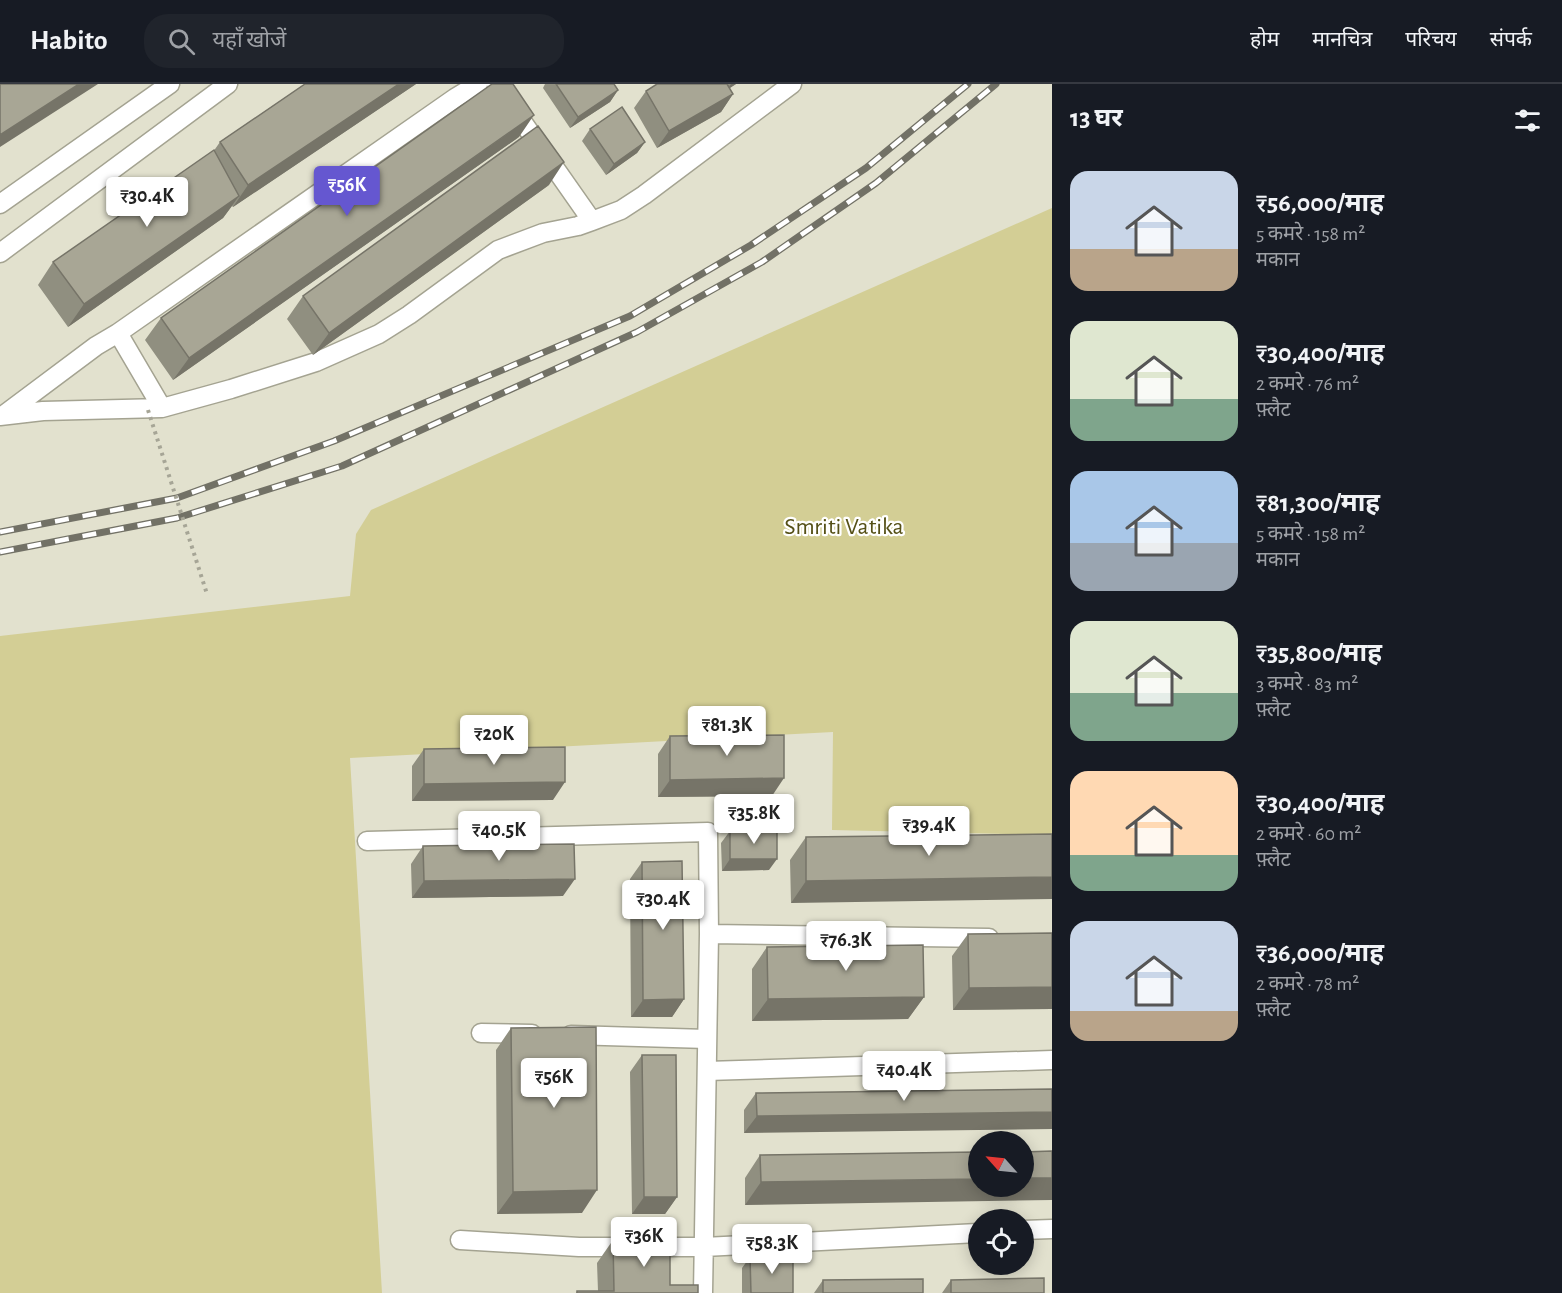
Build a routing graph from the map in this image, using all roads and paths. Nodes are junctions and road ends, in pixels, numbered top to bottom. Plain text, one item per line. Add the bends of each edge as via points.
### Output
1 (170, 84) edge
2 (228, 84) edge
3 (478, 84) edge
4 (496, 84) edge
5 (792, 84) edge
6 (0, 204) edge
7 (592, 221) junction
8 (0, 253) edge
9 (118, 333) junction
10 (155, 409) junction
11 (3, 415) edge
12 (207, 594) dead end
13 (367, 841) dead end
14 (709, 934) junction
15 (1005, 938) edge
16 (481, 1033) dead end
17 (707, 1039) junction
18 (1052, 1060) edge
19 (707, 1071) junction
20 (1052, 1229) edge
21 (1034, 1230) edge
22 (968, 1234) edge
23 (460, 1240) dead end
24 (704, 1248) junction
25 (703, 1293) edge

1 - 6 street
2 - 8 street
3 - 9 street
4 - 7 street
5 - 7 street via 644,195 621,210
7 - 10 street via 498,250 409,315 349,348 231,389
9 - 10 street
9 - 11 street
10 - 11 street
10 - 12 path, bridge
13 - 14 street via 708,832
14 - 15 street
14 - 17 street
16 - 17 street
17 - 19 street
18 - 19 street
19 - 24 street
20 - 21 street
22 - 24 street
23 - 24 street via 579,1247
24 - 25 street

